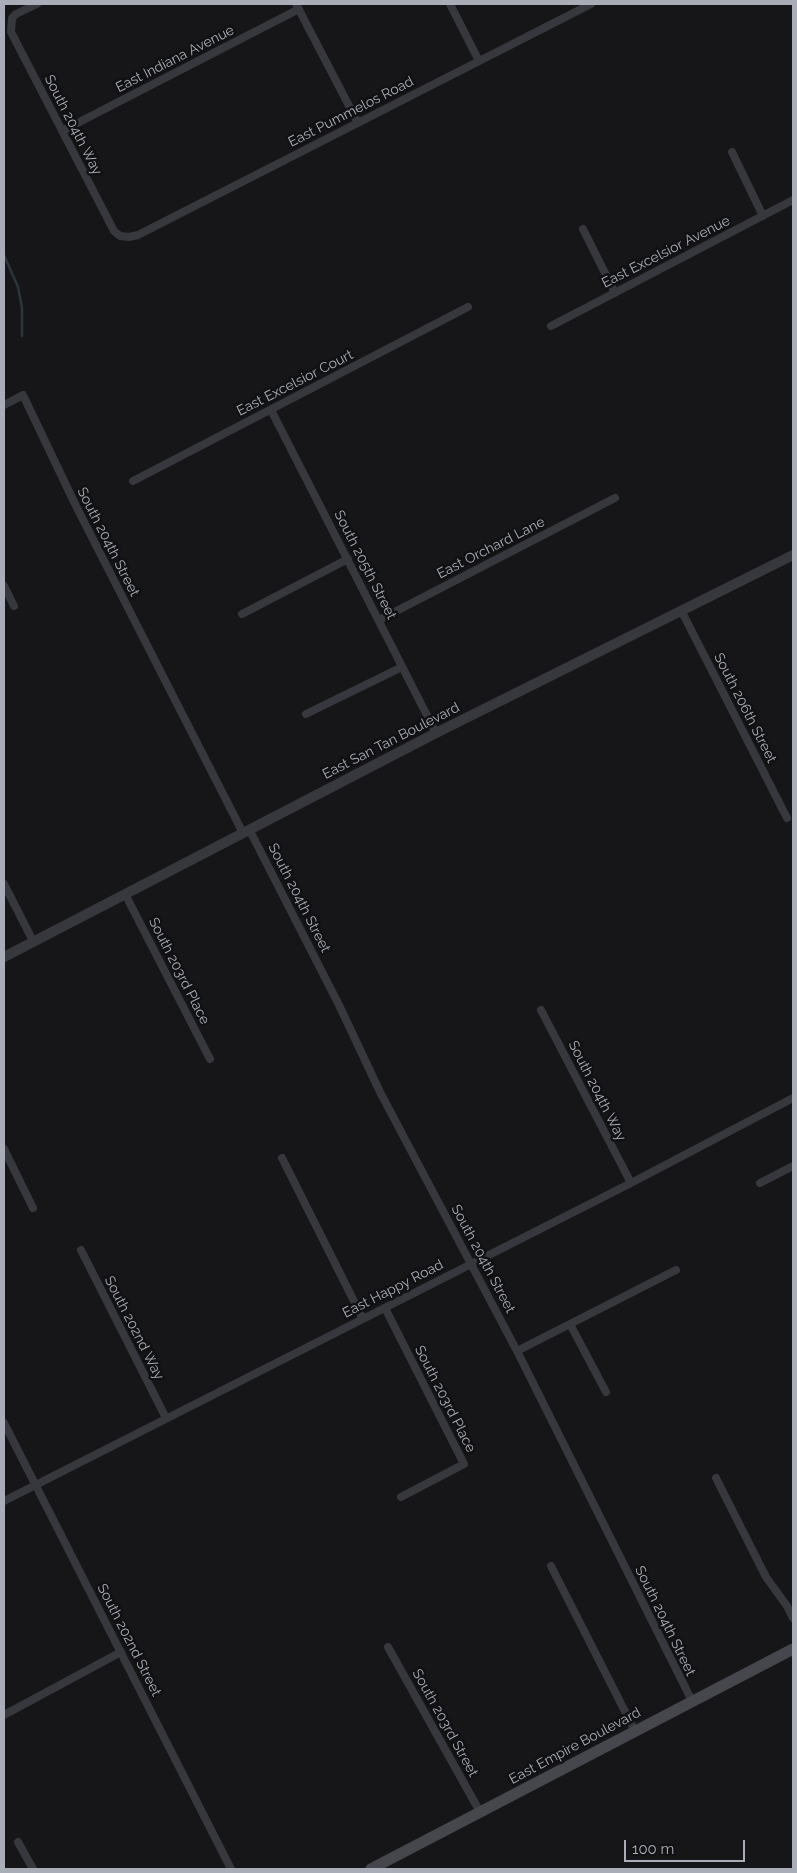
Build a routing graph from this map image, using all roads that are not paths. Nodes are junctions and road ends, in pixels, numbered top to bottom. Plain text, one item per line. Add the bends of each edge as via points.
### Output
1 (37, 4) edge
2 (450, 4) edge
3 (591, 4) edge
4 (297, 6) edge
5 (479, 61) junction
6 (358, 123) junction
7 (62, 131) junction
8 (732, 152) dead end
9 (793, 200) edge
10 (763, 216) junction
11 (584, 229) dead end
12 (120, 236) joint
13 (615, 293) junction
14 (468, 307) dead end
15 (551, 326) dead end
16 (4, 405) edge
17 (271, 410) junction
18 (133, 481) dead end
19 (615, 498) dead end
20 (793, 555) edge
21 (348, 560) junction
22 (4, 586) edge
23 (14, 606) dead end
24 (681, 610) junction
25 (242, 614) dead end
26 (379, 620) junction
27 (402, 667) junction
28 (306, 714) dead end
29 (436, 733) junction
30 (788, 818) dead end
31 (246, 831) junction
32 (4, 884) edge
33 (125, 894) junction
34 (33, 941) junction
35 (4, 957) edge
36 (541, 1010) dead end
37 (210, 1059) dead end
38 (793, 1098) edge
39 (4, 1149) edge
40 (282, 1158) dead end
41 (793, 1166) edge
42 (631, 1183) junction
43 (760, 1183) dead end
44 (33, 1208) dead end
45 (80, 1250) dead end
46 (471, 1263) junction
47 (676, 1270) dead end
48 (385, 1308) junction
49 (363, 1319) junction
50 (570, 1324) junction
51 (517, 1351) junction
52 (606, 1392) dead end
53 (166, 1418) junction
54 (4, 1423) edge
55 (716, 1478) dead end
56 (35, 1484) junction
57 (401, 1497) dead end
58 (4, 1500) edge
59 (551, 1566) dead end
60 (793, 1618) edge
61 (388, 1647) dead end
62 (793, 1649) edge
63 (121, 1652) junction
64 (692, 1702) junction
65 (4, 1715) edge
66 (635, 1731) junction
67 (480, 1812) junction
68 (18, 1842) dead end
69 (33, 1869) edge
70 (231, 1869) edge
71 (371, 1869) edge

1 - 7 street, South 204th Way via 12,18 11,32
2 - 5 street
3 - 5 street, East Pummelos Road
4 - 6 street
4 - 7 street, East Indiana Avenue
5 - 6 street, East Pummelos Road
6 - 12 street, East Pummelos Road via 138,234
7 - 12 street, South 204th Way
8 - 10 street
9 - 10 street, East Excelsior Avenue
10 - 13 street, East Excelsior Avenue
11 - 13 street
13 - 15 street, East Excelsior Avenue
14 - 17 street, East Excelsior Court
16 - 31 street, South 204th Street via 23,395 85,524
17 - 18 street, East Excelsior Court
17 - 21 street, South 205th Street
19 - 26 street, East Orchard Lane
20 - 24 street, East San Tan Boulevard
21 - 25 street
21 - 26 street, South 205th Street
22 - 23 street
24 - 29 street, East San Tan Boulevard
24 - 30 street, South 206th Street
26 - 27 street, South 205th Street
27 - 28 street
27 - 29 street, South 205th Street
29 - 31 street, East San Tan Boulevard
31 - 33 street, East San Tan Boulevard
31 - 46 street, South 204th Street
32 - 34 street
33 - 34 street, East San Tan Boulevard
33 - 37 street, South 203rd Place
34 - 35 street, East San Tan Boulevard
36 - 42 street, South 204th Way
38 - 42 street, East Happy Road
39 - 44 street
40 - 49 street
41 - 43 street
42 - 46 street, East Happy Road
45 - 53 street, South 202nd Way
46 - 48 street, East Happy Road
46 - 51 street, South 204th Street
47 - 50 street
48 - 49 street, East Happy Road
48 - 57 street, South 203rd Place via 464,1464
49 - 53 street, East Happy Road
50 - 51 street
50 - 52 street
51 - 64 street, South 204th Street
53 - 56 street, East Happy Road
54 - 56 street, South 202nd Street
55 - 60 street via 766,1577
56 - 58 street, East Happy Road
56 - 63 street, South 202nd Street
59 - 66 street
61 - 67 street, South 203rd Street
62 - 64 main road, East Empire Boulevard
63 - 65 street
63 - 70 street, South 202nd Street
64 - 66 main road, East Empire Boulevard
66 - 67 main road, East Empire Boulevard
67 - 71 main road, East Empire Boulevard
68 - 69 street

